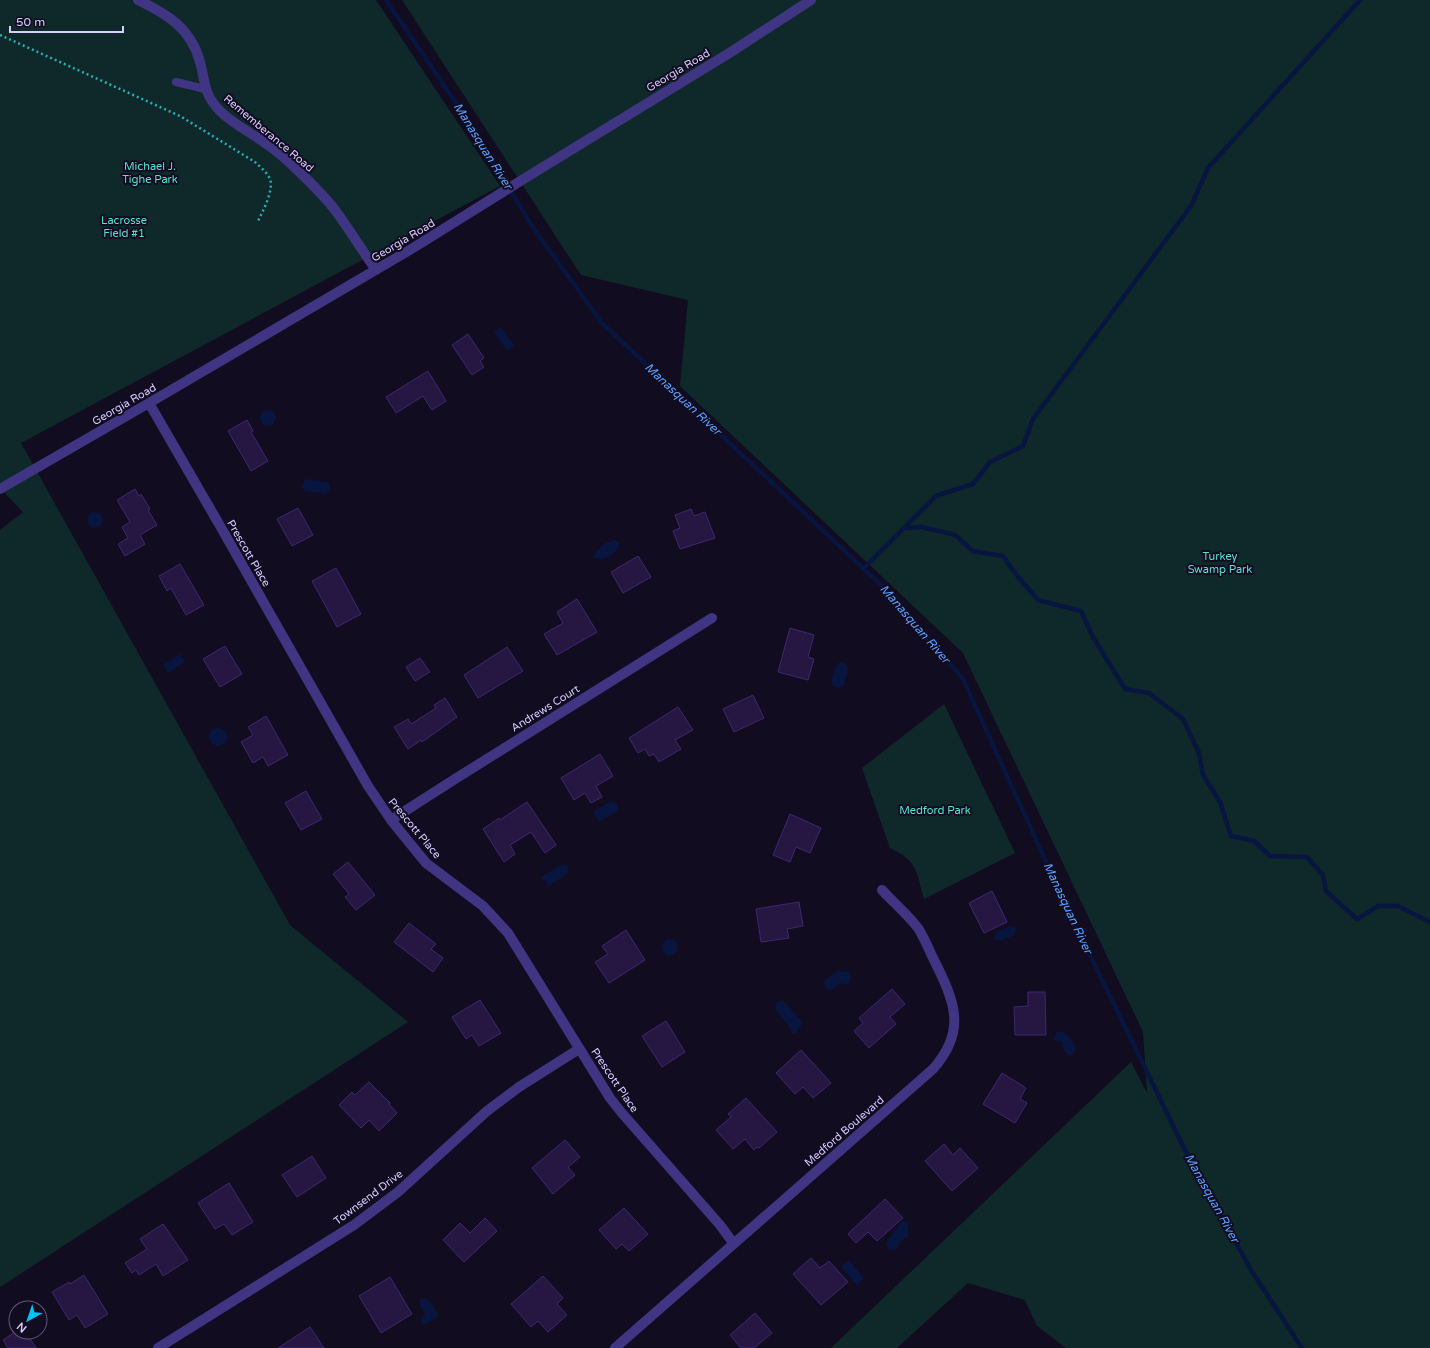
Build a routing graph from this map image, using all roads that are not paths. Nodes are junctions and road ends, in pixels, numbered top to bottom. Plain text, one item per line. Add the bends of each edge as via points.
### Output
1 (138, 0) edge
2 (811, 0) edge
3 (176, 82) dead end
4 (205, 89) junction
5 (376, 270) junction
6 (149, 403) junction
7 (0, 489) edge
8 (712, 618) dead end
9 (391, 820) junction
10 (882, 890) dead end
11 (580, 1049) junction
12 (734, 1244) junction
13 (158, 1348) edge
14 (615, 1348) edge

1 - 4 street, Rememberance Road via 166,14 181,27 192,43 199,61
2 - 5 street, Georgia Road
3 - 4 lane
4 - 5 street, Rememberance Road via 221,112 290,163 317,190
5 - 6 street, Georgia Road
6 - 7 street, Georgia Road
6 - 9 street, Prescott Place via 368,786
8 - 9 street, Andrews Court
9 - 11 street, Prescott Place via 426,862 483,906 508,933
10 - 12 street, Medford Boulevard via 918,928 952,998 952,1040 943,1058 933,1070
11 - 12 street, Prescott Place via 621,1112
11 - 13 street, Townsend Drive via 519,1087 487,1111 398,1192 354,1225
12 - 14 street, Medford Boulevard

